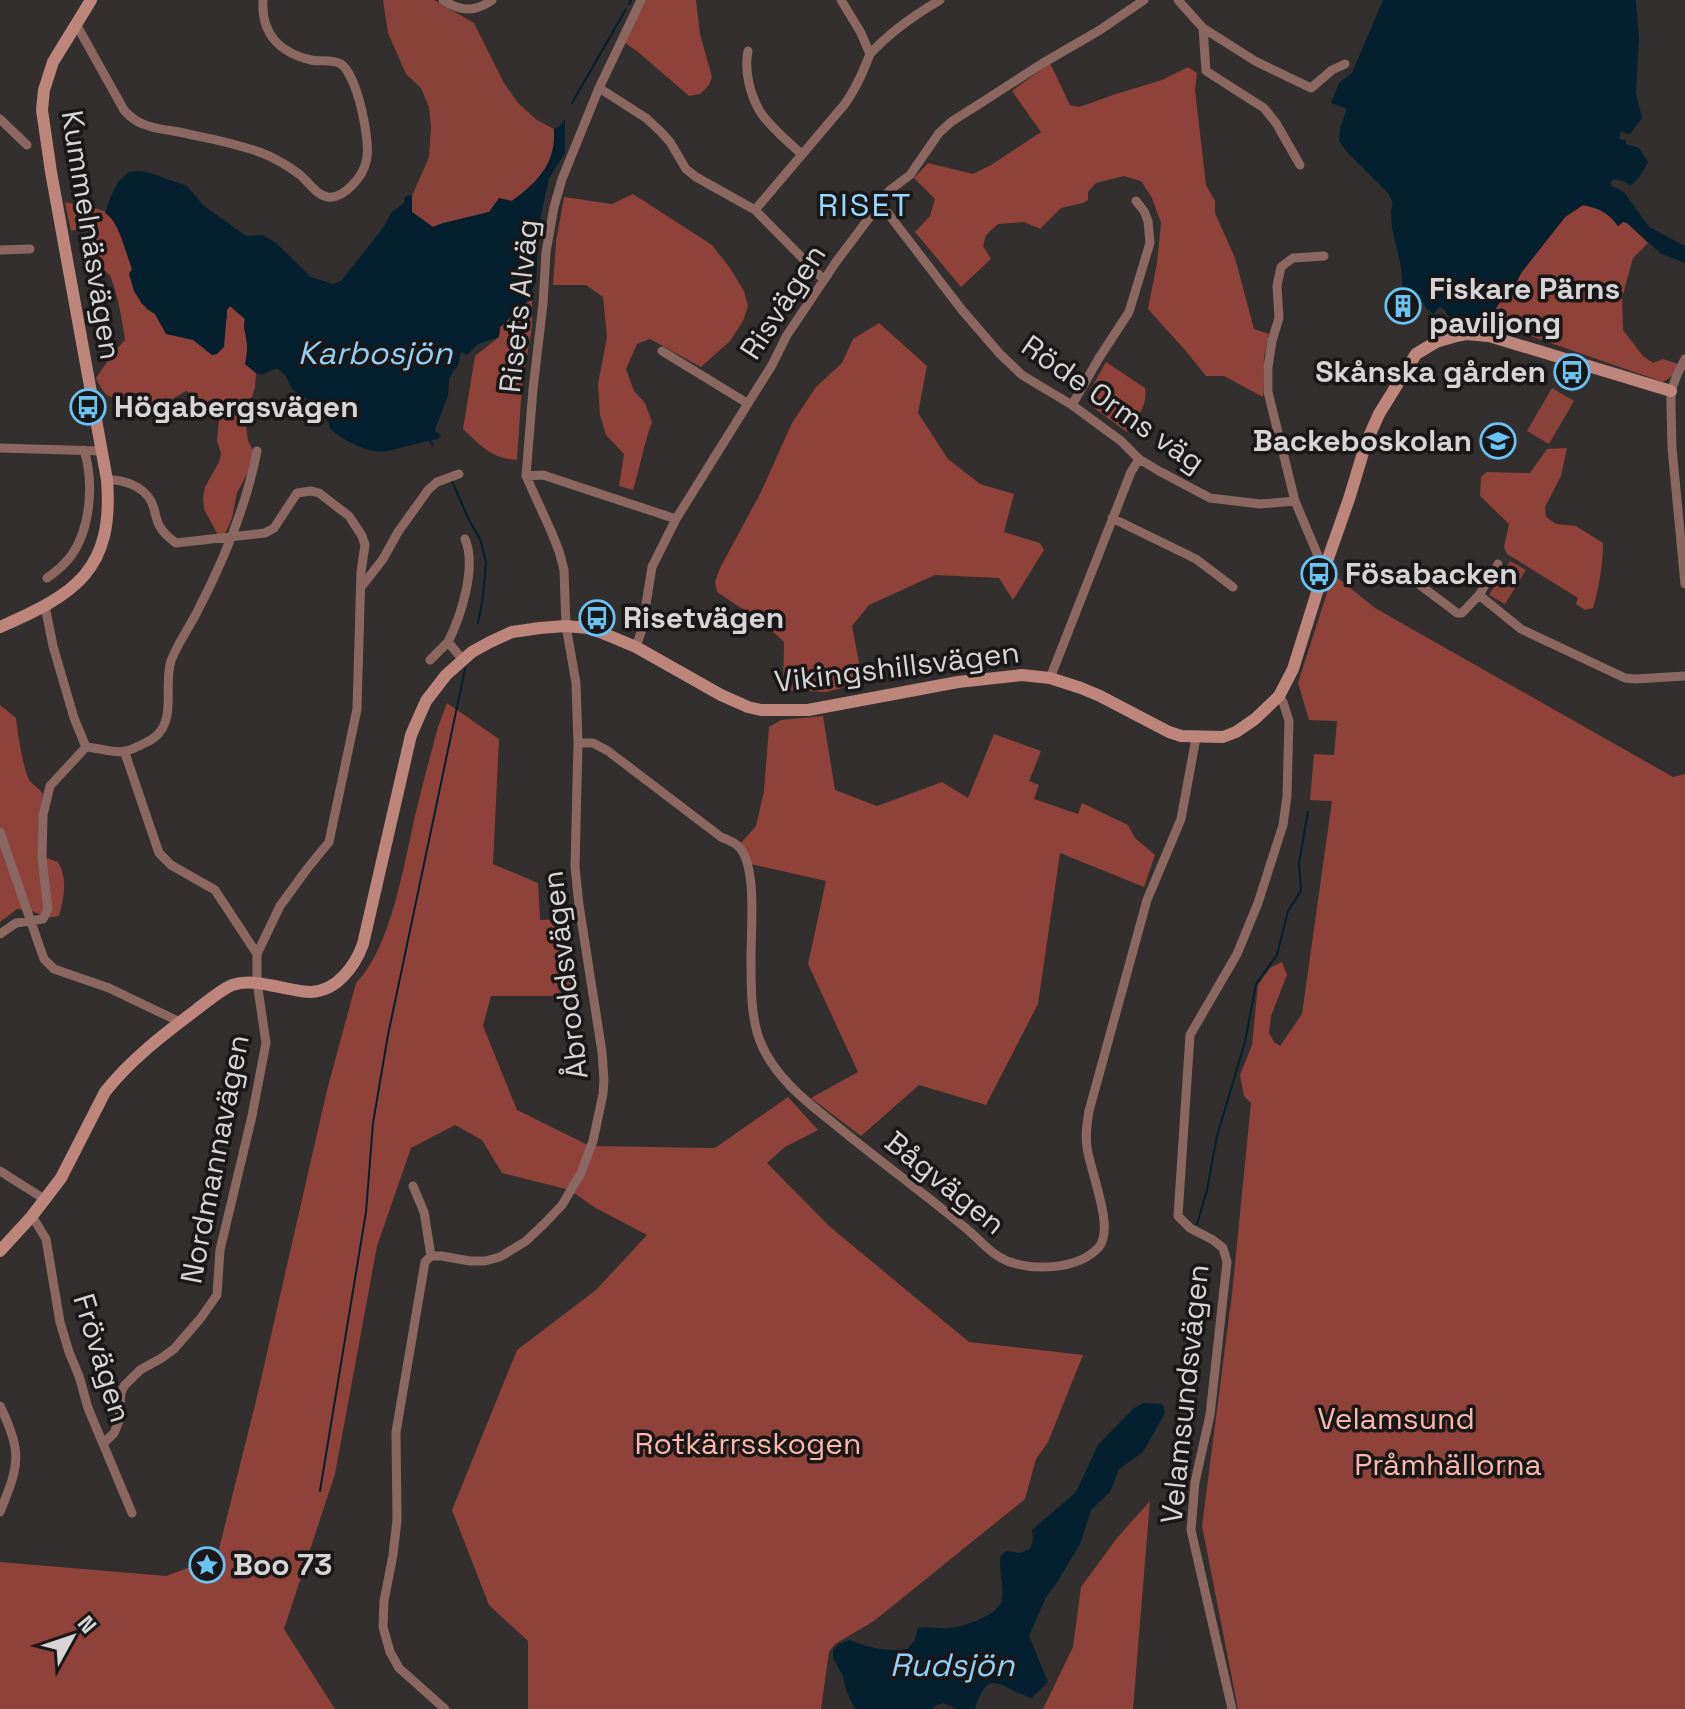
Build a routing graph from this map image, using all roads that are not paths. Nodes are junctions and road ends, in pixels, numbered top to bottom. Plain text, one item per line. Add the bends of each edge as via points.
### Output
1 (91, 0) edge
2 (263, 0) edge
3 (443, 0) edge
4 (492, 0) edge
5 (641, 0) edge
6 (841, 0) edge
7 (940, 0) edge
8 (1144, 0) edge
9 (1178, 0) edge
10 (928, 3) edge
11 (76, 24) junction
12 (1203, 28) junction
13 (748, 51) dead end
14 (870, 54) junction
15 (1345, 64) dead end
16 (599, 88) junction
17 (0, 119) edge
18 (27, 145) dead end
19 (801, 154) junction
20 (1300, 165) dead end
21 (1136, 201) dead end
22 (880, 203) junction
23 (755, 210) junction
24 (30, 249) dead end
25 (0, 250) edge
26 (1324, 256) dead end
27 (824, 280) junction
28 (662, 351) dead end
29 (1685, 359) edge
30 (1685, 387) edge
31 (1671, 391) junction
32 (747, 403) junction
33 (1072, 405) junction
34 (0, 448) edge
35 (84, 450) junction
36 (101, 451) junction
37 (257, 451) dead end
38 (1139, 459) junction
39 (459, 474) dead end
40 (526, 476) junction
41 (107, 480) junction
42 (1295, 501) junction
43 (1112, 518) junction
44 (676, 519) junction
45 (233, 537) junction
46 (465, 539) dead end
47 (1498, 564) dead end
48 (1324, 570) junction
49 (1402, 575) dead end
50 (47, 578) dead end
51 (1685, 584) edge
52 (362, 586) junction
53 (1233, 587) dead end
54 (1479, 595) junction
55 (45, 606) junction
56 (566, 626) junction
57 (0, 627) edge
58 (448, 642) junction
59 (636, 647) junction
60 (430, 660) dead end
61 (463, 660) junction
62 (1685, 676) edge
63 (1050, 678) junction
64 (1279, 696) junction
65 (1196, 738) junction
66 (578, 743) junction
67 (86, 747) junction
68 (125, 753) junction
69 (0, 832) edge
70 (30, 922) junction
71 (0, 934) edge
72 (257, 954) junction
73 (257, 982) junction
74 (180, 1022) junction
75 (0, 1171) edge
76 (413, 1186) dead end
77 (46, 1200) junction
78 (32, 1216) junction
79 (0, 1251) edge
80 (431, 1256) junction
81 (0, 1406) edge
82 (103, 1444) junction
83 (0, 1512) edge
84 (132, 1513) dead end
85 (445, 1709) edge
86 (1232, 1709) edge

1 - 11 street, Kummelnäsvägen
2 - 11 street via 270,37 284,50 337,62 347,71 363,109 368,155 363,171 341,193 330,197 317,191 262,153 132,119
3 - 4 street via 468,10
5 - 16 street, Risets Alväg
6 - 14 street
7 - 10 street
8 - 22 street, Risvägen via 951,122 910,175
9 - 12 street
10 - 14 street
11 - 36 street, Kummelnäsvägen via 47,75 42,110
12 - 15 street via 1311,88
12 - 20 street via 1206,71 1264,108
13 - 19 street via 748,78 757,106
14 - 19 street via 854,91
16 - 23 street via 646,118 696,177
16 - 40 street, Risets Alväg via 554,207
17 - 18 street
19 - 23 street
21 - 33 street via 1148,221 1150,243 1129,312
22 - 27 street, Risvägen
22 - 33 street, Röde Orms väg via 1011,367
23 - 27 street
24 - 25 street
26 - 42 street via 1285,262 1277,286 1279,318 1268,392
27 - 32 street, Risvägen
28 - 32 street
29 - 31 street
30 - 31 street
31 - 48 street, Vikingshillsvägen via 1489,336 1466,334 1428,346 1416,354 1379,414
31 - 51 street
32 - 44 street, Risvägen
33 - 38 street, Röde Orms väg
34 - 35 street
35 - 36 street
35 - 50 street via 90,475 84,523 71,556
36 - 41 street, Kummelnäsvägen
37 - 45 street
38 - 42 street, Röde Orms väg via 1210,498 1260,504
38 - 43 street
39 - 52 street via 428,490
40 - 44 street via 543,475
40 - 56 street, Risets Alväg via 559,551
41 - 45 street via 146,493 158,524 176,543
41 - 55 street, Kummelnäsvägen via 106,531 96,558 73,587
42 - 48 street
43 - 53 street via 1196,559
43 - 63 street
44 - 59 street, Risvägen via 652,567
45 - 52 street via 265,533 297,493 319,493 349,516 362,536
45 - 68 street via 174,654 162,729
46 - 58 street via 470,559 466,587
47 - 54 street
48 - 64 street, Vikingshillsvägen via 1293,669
49 - 54 street via 1457,613
52 - 72 street via 357,709 329,842 280,906
54 - 62 street via 1521,629 1625,678
55 - 57 street, Kummelnäsvägen
55 - 67 street
56 - 59 street, Vikingshillsvägen via 600,632
56 - 61 street, Vikingshillsvägen via 506,634
56 - 66 street, Åbroddsvägen via 576,683
58 - 60 street
58 - 61 street
59 - 63 street, Vikingshillsvägen via 721,695 761,710 808,710 981,678
61 - 73 street, Vikingshillsvägen via 432,691 411,735 358,958 342,978 313,992
63 - 65 street, Vikingshillsvägen via 1100,696 1169,732
64 - 65 street, Vikingshillsvägen via 1236,732
64 - 86 street, Velamsundsvägen via 1289,721 1283,825 1237,954 1190,1035 1178,1216 1223,1248 1227,1262 1191,1530
65 - 66 street, Bågvägen via 1181,819 1147,900 1088,1119 1087,1147 1105,1232 1101,1244 1087,1255 1045,1267 1011,1262 988,1250 778,1073 755,1020 752,890 739,846 608,751
66 - 80 street, Åbroddsvägen via 575,867 604,1080 593,1141 562,1205 526,1241 485,1261
67 - 68 street
67 - 70 street via 50,786 42,859 48,909 43,919
68 - 72 street via 159,853 215,890
69 - 70 street
70 - 71 street via 16,923
70 - 74 street via 44,959 54,969
72 - 73 street
73 - 74 street, Vikingshillsvägen via 226,988
73 - 82 street, Nordmannavägen via 266,1043 220,1250 217,1295 174,1349 128,1381 121,1393 119,1421
74 - 77 street, Vikingshillsvägen via 105,1092
75 - 77 street
76 - 80 street via 424,1212
77 - 78 street, Vikingshillsvägen
78 - 79 street, Vikingshillsvägen
78 - 82 street, Frövägen via 46,1239 60,1322
80 - 85 street via 425,1262 396,1432 397,1520 383,1627 399,1668
81 - 83 street via 17,1460
82 - 84 street, Frövägen

